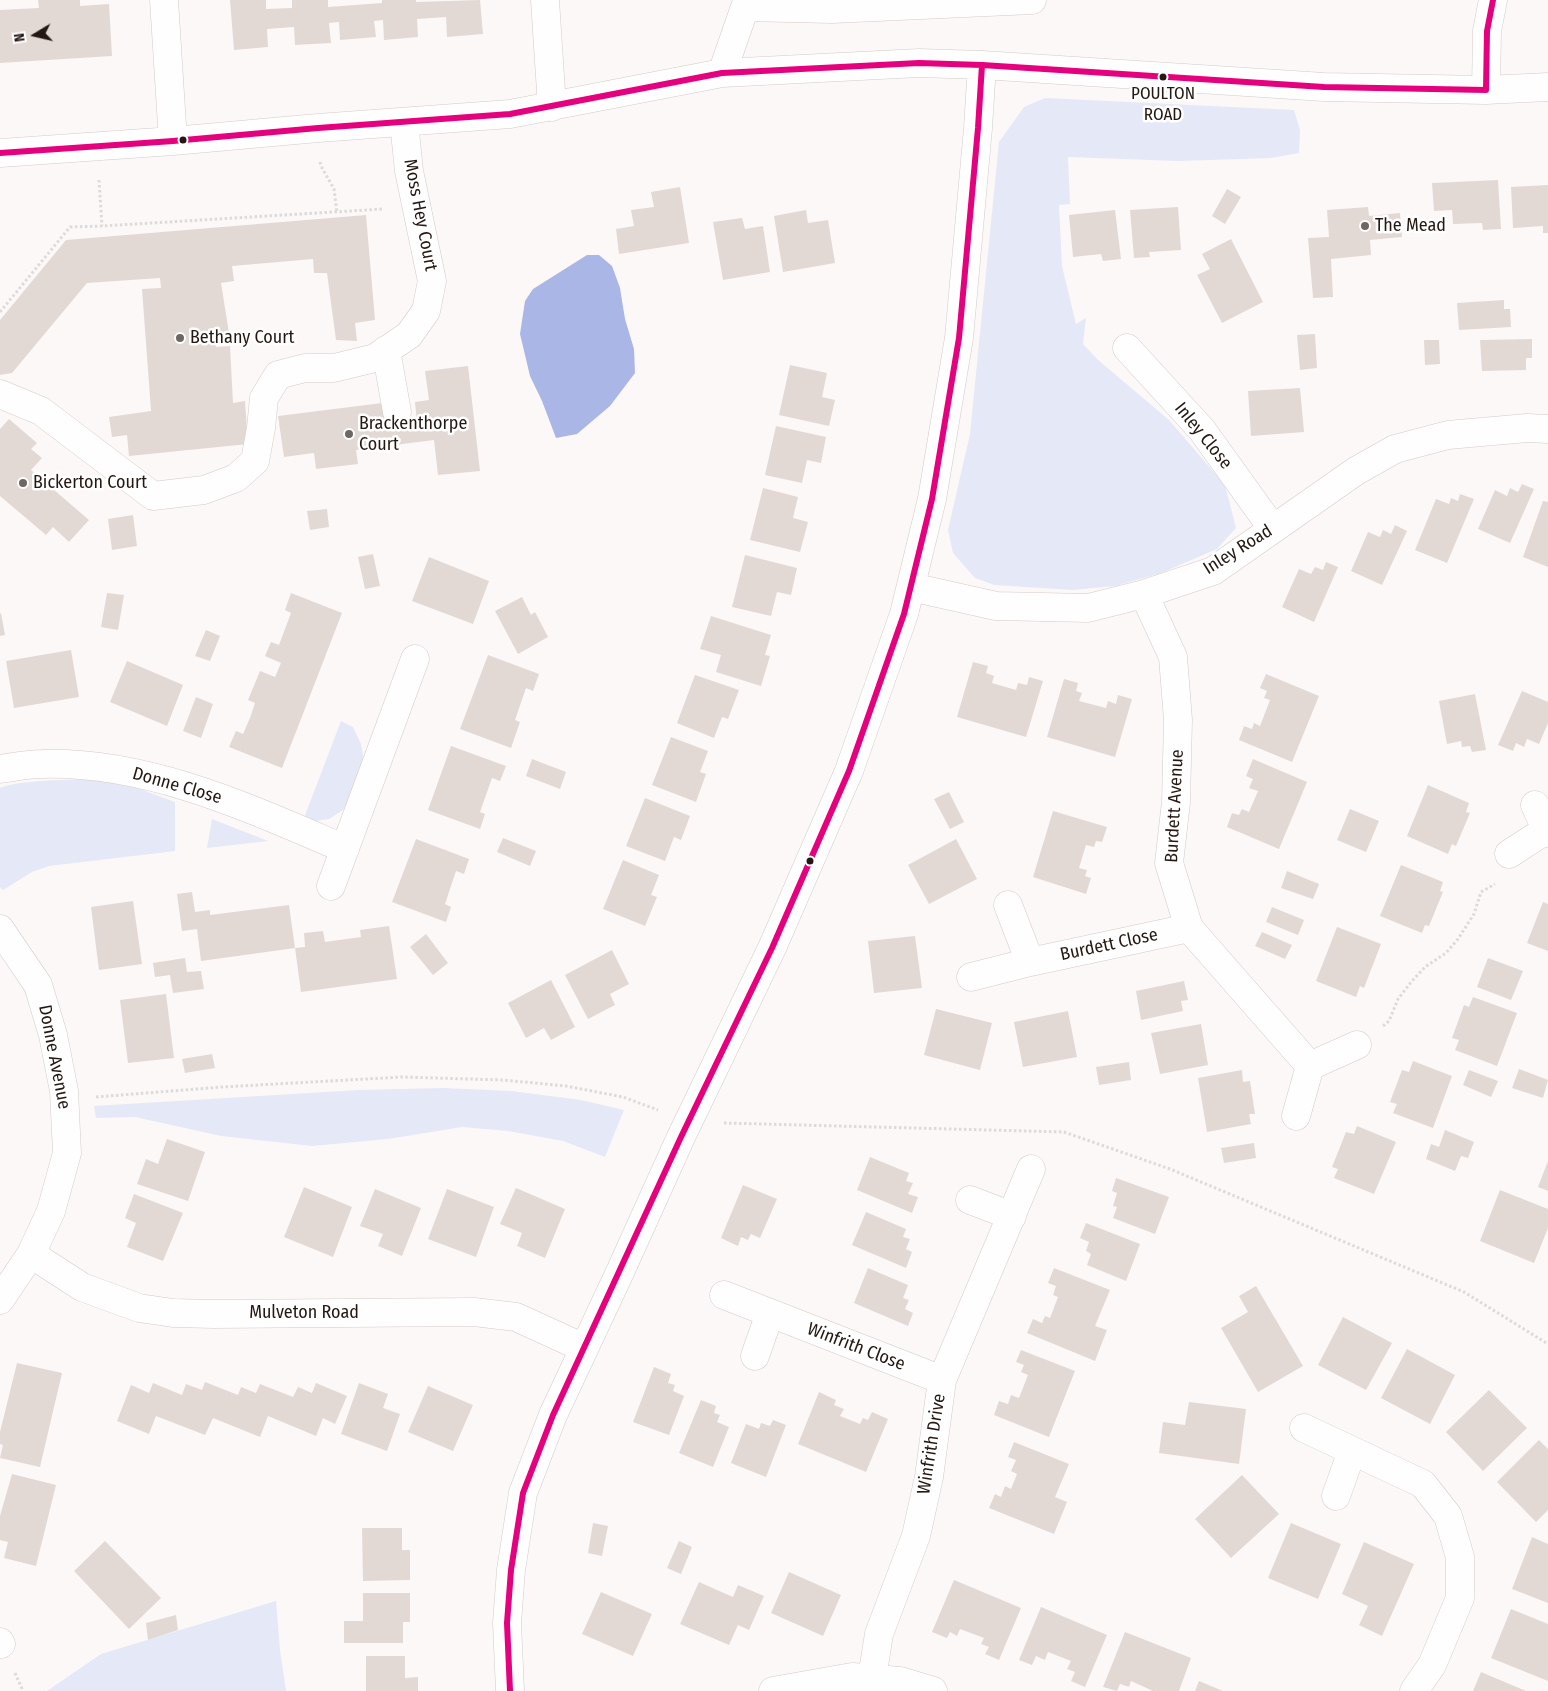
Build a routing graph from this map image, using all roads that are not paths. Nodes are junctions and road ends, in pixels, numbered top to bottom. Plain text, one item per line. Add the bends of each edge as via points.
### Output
1 (164, 0) edge
2 (545, 0) edge
3 (1032, 0) edge
4 (1493, 0) edge
5 (982, 65) junction
6 (722, 73) junction
7 (1548, 87) edge
8 (1486, 90) junction
9 (552, 106) junction
10 (404, 122) junction
11 (173, 142) junction
12 (0, 153) edge
13 (1126, 348) dead end
14 (386, 350) junction
15 (0, 394) edge
16 (397, 412) dead end
17 (1548, 428) edge
18 (1272, 529) junction
19 (911, 587) junction
20 (1144, 594) junction
21 (415, 659) dead end
22 (0, 769) edge
23 (1535, 804) dead end
24 (1547, 831) edge
25 (344, 849) junction
26 (1509, 854) road end
27 (331, 886) dead end
28 (1008, 906) dead end
29 (1189, 928) junction
30 (0, 929) edge
31 (1030, 962) junction
32 (970, 977) dead end
33 (1357, 1044) road end
34 (1310, 1066) junction
35 (1296, 1116) dead end
36 (1031, 1169) dead end
37 (970, 1200) dead end
38 (1012, 1216) junction
39 (31, 1254) junction
40 (724, 1295) dead end
41 (0, 1300) edge
42 (770, 1313) junction
43 (584, 1348) junction
44 (755, 1356) dead end
45 (942, 1380) junction
46 (1304, 1428) dead end
47 (1352, 1451) junction
48 (1336, 1496) dead end
49 (872, 1678) junction
50 (510, 1691) edge
51 (773, 1691) edge
52 (933, 1691) edge
53 (1414, 1691) edge

1 - 11 street
2 - 9 street
3 - 6 street via 832,9 745,7
4 - 8 street via 1487,31
5 - 6 street via 919,63
5 - 8 street via 1324,87
5 - 19 street via 959,338 932,499
6 - 9 street
7 - 8 street
9 - 10 street via 510,114
10 - 11 street
10 - 14 street, Moss Hey Court via 409,171 432,281 426,311 409,334
11 - 12 street
13 - 18 street, Inley Close via 1202,430
14 - 15 street, Moss Hey Court via 375,358 334,368 305,368 278,375 264,398 255,462 236,478 204,490 153,496 41,411
14 - 16 street
17 - 18 street, Inley Road via 1448,435 1395,449 1356,471
18 - 20 street, Inley Road via 1213,571
19 - 20 street, Inley Road via 996,606 1088,608
19 - 43 street via 848,771 772,948
20 - 29 street, Burdett Avenue via 1173,657 1178,720 1176,802 1169,863
21 - 25 street
22 - 25 street, Donne Close via 41,764 108,768 176,784 244,806
23 - 24 street
24 - 26 street
25 - 27 street
28 - 31 street
29 - 31 street, Burdett Close
29 - 34 street, Burdett Avenue
30 - 39 street, Donne Avenue via 38,985 53,1035 65,1099 67,1153 51,1211
31 - 32 street, Burdett Close
33 - 34 street
34 - 35 street
36 - 38 street, Winfrith Drive
37 - 38 street
38 - 45 street, Winfrith Drive
39 - 41 street, Donne Avenue
39 - 43 street, Mulveton Road via 82,1287 139,1308 214,1314 474,1312 516,1317
40 - 42 street, Winfrith Close
42 - 44 street
42 - 45 street, Winfrith Close
43 - 50 street via 553,1415 523,1493 511,1570 507,1623
45 - 49 street, Winfrith Drive via 929,1477 916,1536 879,1634
46 - 47 street
47 - 48 street
47 - 53 street via 1423,1484 1448,1516 1460,1557 1460,1598 1432,1665
49 - 51 street via 852,1677
49 - 52 street via 900,1681

